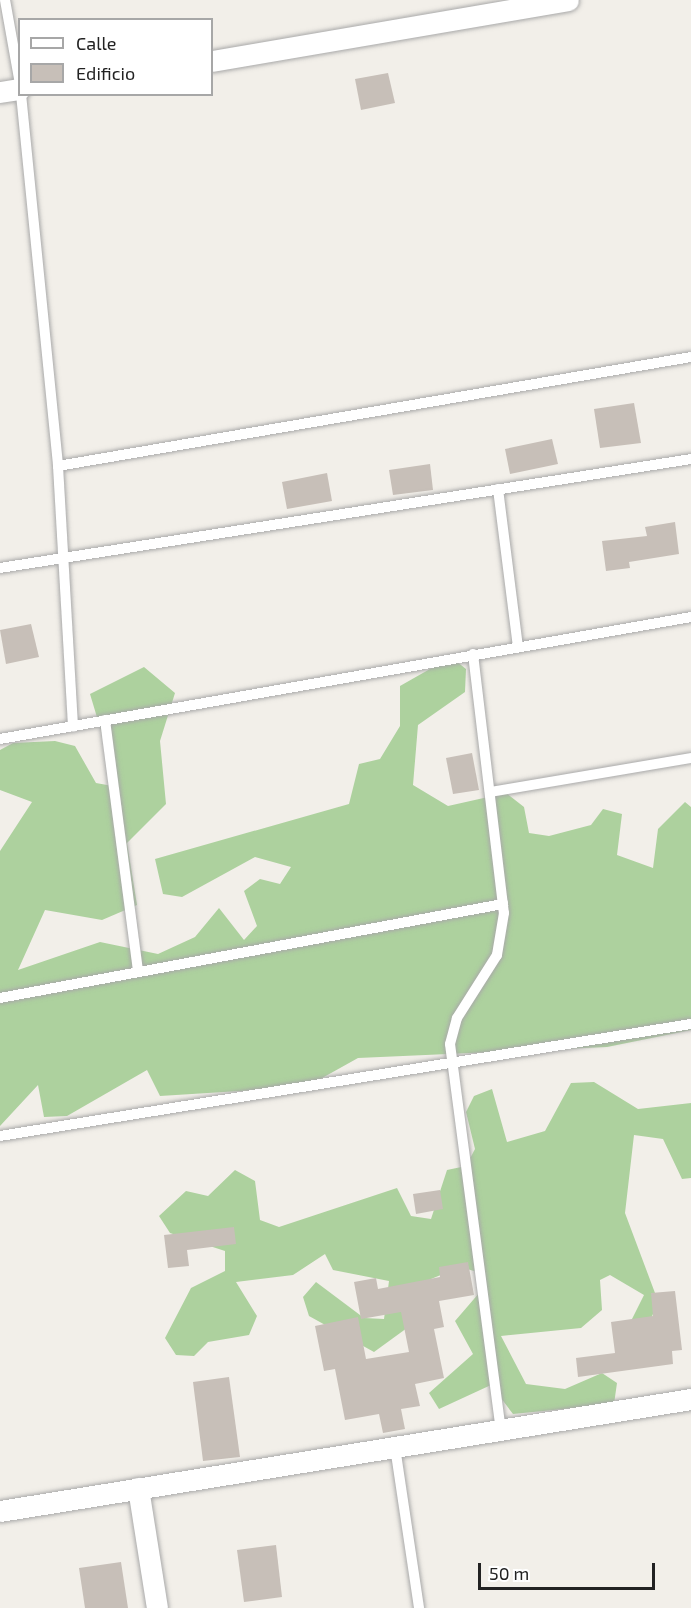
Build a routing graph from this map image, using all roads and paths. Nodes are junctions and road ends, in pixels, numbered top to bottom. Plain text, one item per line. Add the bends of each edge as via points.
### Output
1 (5, 0) edge
2 (568, 0) edge
3 (213, 61) edge
4 (18, 73) edge
5 (18, 89) edge
6 (0, 92) edge
7 (21, 96) edge
8 (691, 357) edge
9 (691, 459) edge
10 (58, 466) junction
11 (498, 489) junction
12 (63, 558) junction
13 (0, 568) edge
14 (691, 617) edge
15 (518, 646) junction
16 (473, 654) junction
17 (105, 720) junction
18 (73, 726) junction
19 (0, 739) edge
20 (691, 758) edge
21 (490, 792) junction
22 (503, 904) junction
23 (138, 972) junction
24 (0, 998) edge
25 (691, 1024) edge
26 (452, 1064) junction
27 (0, 1136) edge
28 (691, 1399) edge
29 (501, 1429) junction
30 (395, 1447) junction
31 (138, 1488) junction
32 (0, 1511) edge
33 (158, 1608) edge
34 (419, 1608) edge

1 - 4 lane
2 - 3 street
5 - 6 street
7 - 10 lane
8 - 10 lane
9 - 11 lane
10 - 12 lane
11 - 12 lane
11 - 15 lane
12 - 13 lane
12 - 18 lane
14 - 15 lane
15 - 16 lane
16 - 17 lane
16 - 21 lane
17 - 18 lane
17 - 23 lane
18 - 19 lane
20 - 21 lane
21 - 22 lane
22 - 23 lane
22 - 26 lane via 497,955 457,1018 450,1044
23 - 24 lane
25 - 26 lane
26 - 27 lane
26 - 29 lane
28 - 29 street
29 - 30 street
30 - 31 street
30 - 34 lane
31 - 32 street
31 - 33 street

